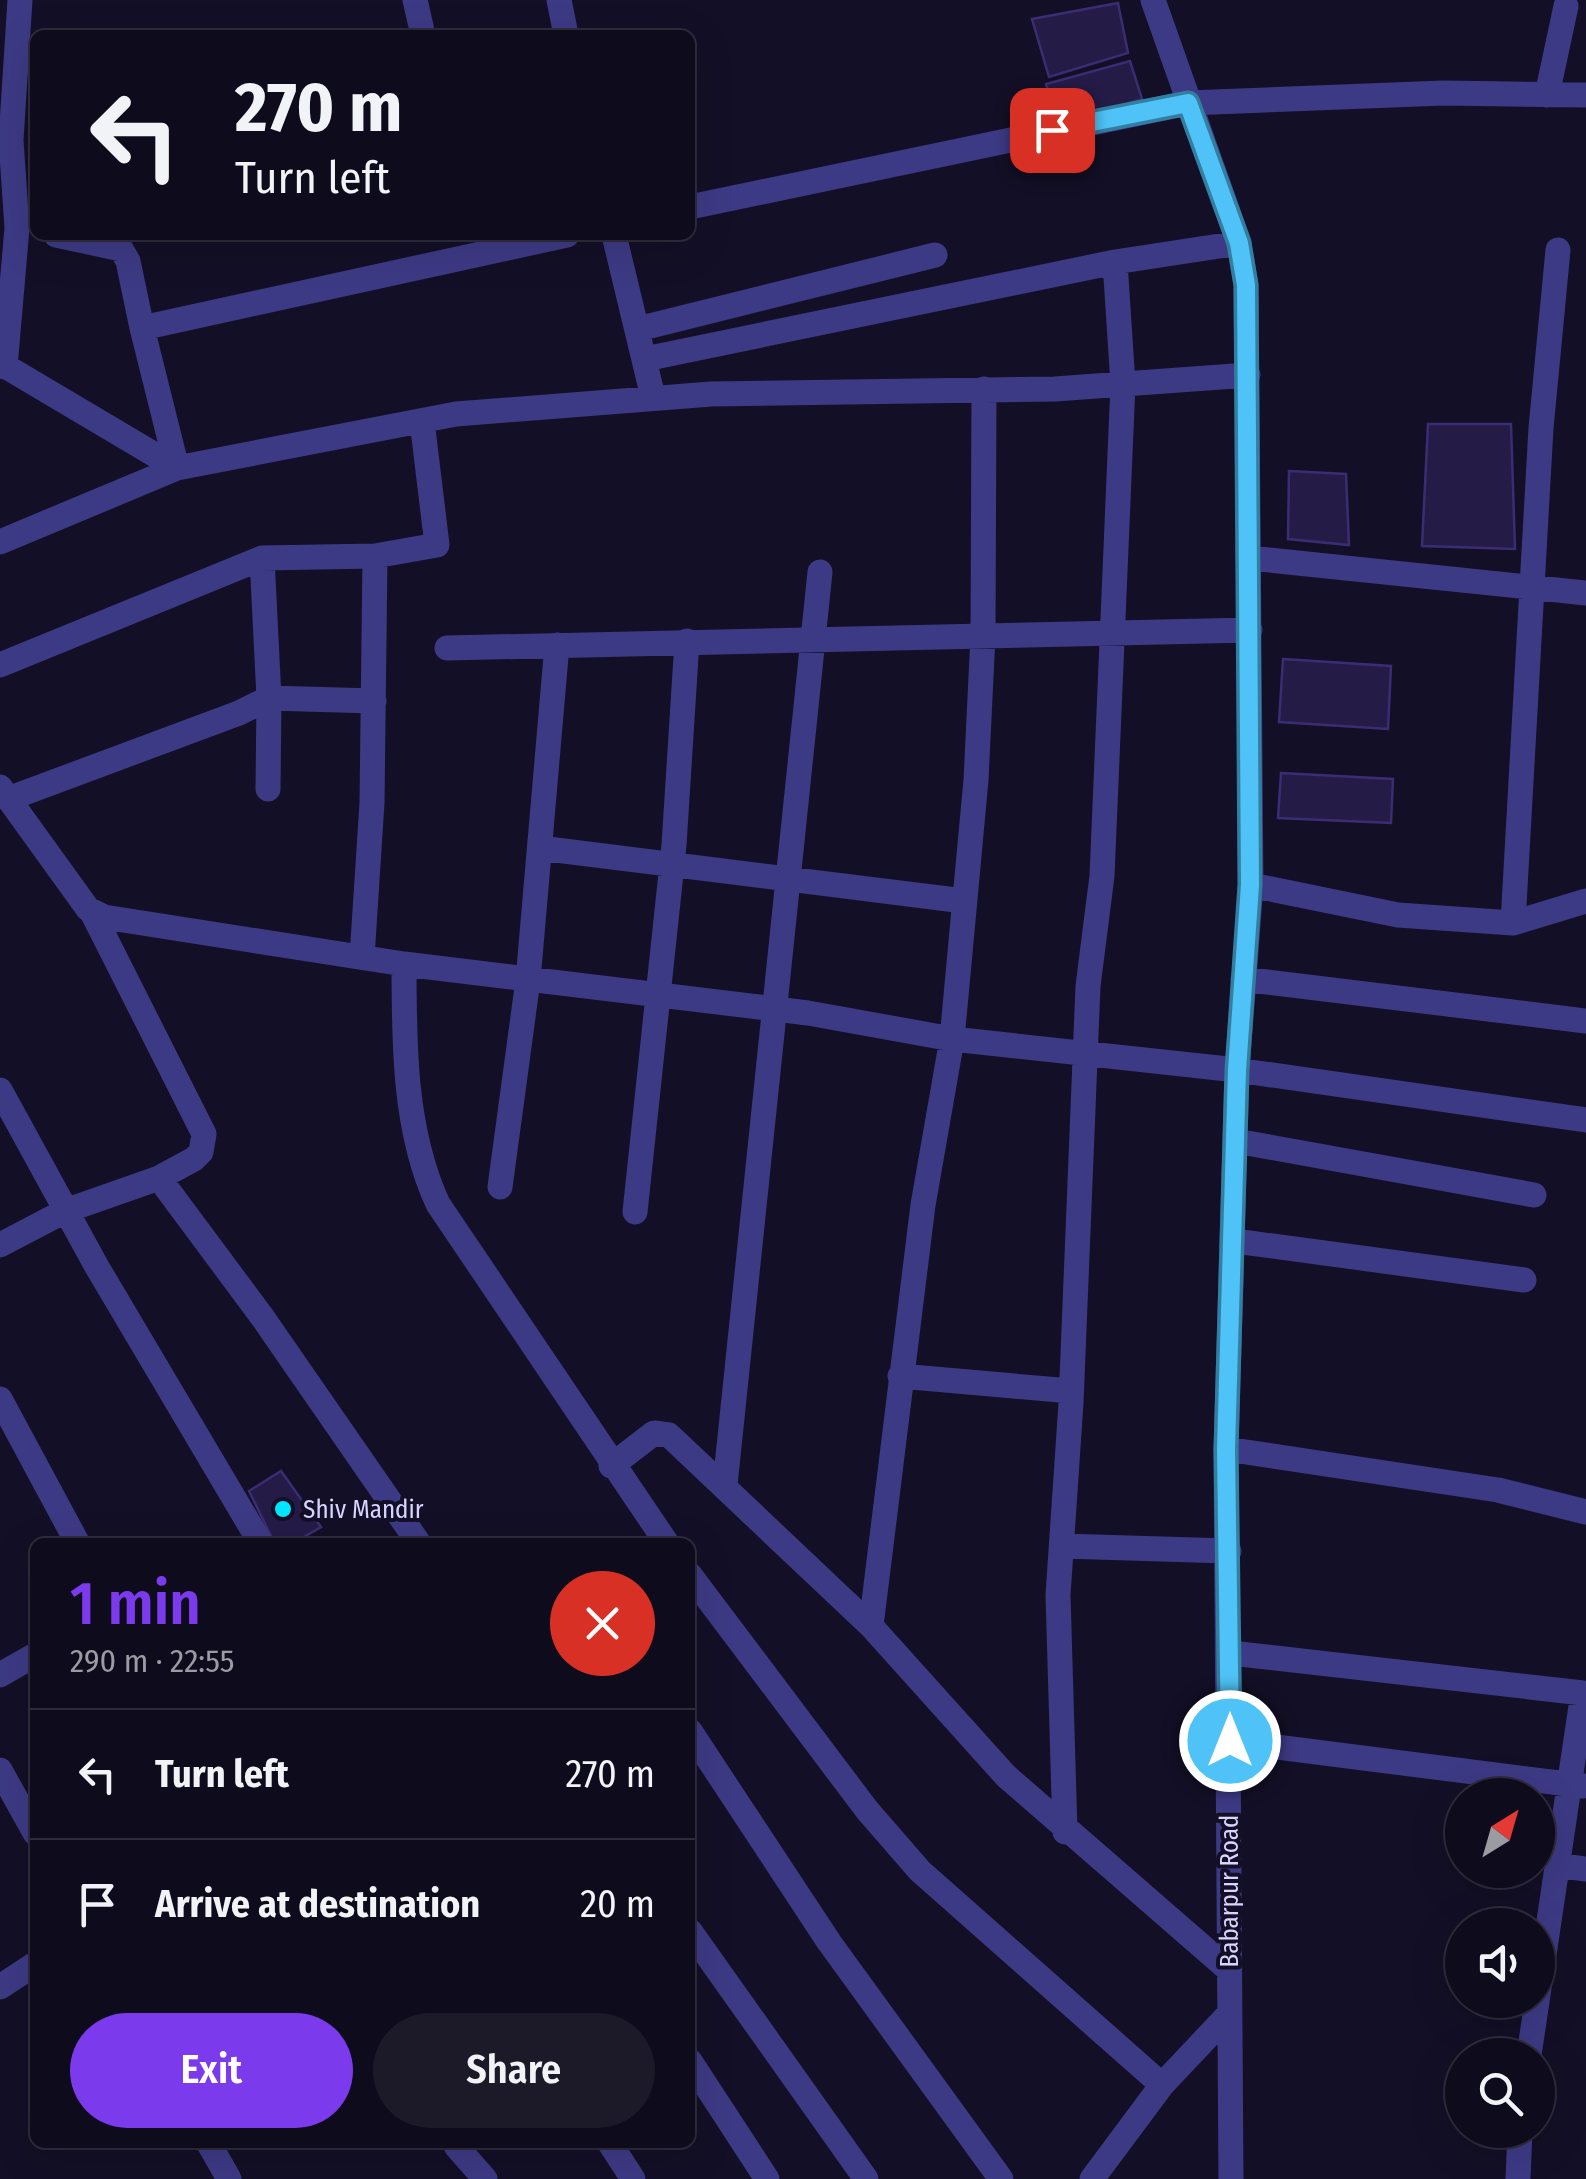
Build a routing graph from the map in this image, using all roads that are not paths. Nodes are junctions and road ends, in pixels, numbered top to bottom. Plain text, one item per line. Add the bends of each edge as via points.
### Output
1 (20, 0) edge
2 (416, 0) edge
3 (559, 0) edge
4 (1153, 0) edge
5 (1571, 5) edge
6 (422, 30) edge
7 (565, 30) edge
8 (26, 92) edge
9 (1547, 94) junction
10 (1586, 95) edge
11 (1188, 103) junction
12 (6, 140) edge
13 (695, 206) edge
14 (17, 229) edge
15 (527, 240) edge
16 (615, 240) edge
17 (120, 242) edge
18 (1239, 243) junction
19 (487, 245) edge
20 (1558, 250) dead end
21 (935, 254) dead end
22 (1115, 262) junction
23 (142, 328) junction
24 (638, 329) junction
25 (644, 359) junction
26 (3, 365) edge
27 (1248, 375) junction
28 (1123, 384) junction
29 (984, 389) junction
30 (653, 397) junction
31 (422, 421) junction
32 (177, 468) junction
33 (0, 542) edge
34 (375, 556) junction
35 (262, 558) junction
36 (1250, 558) junction
37 (820, 572) dead end
38 (1534, 590) junction
39 (1586, 593) edge
40 (1250, 630) junction
41 (1112, 631) junction
42 (984, 636) junction
43 (813, 637) junction
44 (687, 641) junction
45 (557, 645) junction
46 (448, 648) dead end
47 (0, 665) edge
48 (268, 698) junction
49 (374, 701) junction
50 (268, 790) dead end
51 (4, 793) edge
52 (540, 848) junction
53 (672, 866) junction
54 (785, 877) junction
55 (1250, 885) junction
56 (964, 901) junction
57 (1586, 901) edge
58 (92, 914) junction
59 (1512, 924) junction
60 (362, 957) junction
61 (404, 964) junction
62 (1243, 979) junction
63 (528, 980) junction
64 (658, 996) junction
65 (771, 1008) junction
66 (1586, 1021) edge
67 (952, 1040) junction
68 (1084, 1057) junction
69 (1237, 1070) junction
70 (0, 1090) edge
71 (1586, 1120) edge
72 (1236, 1141) junction
73 (159, 1178) junction
74 (500, 1187) dead end
75 (1534, 1196) dead end
76 (65, 1211) junction
77 (635, 1212) dead end
78 (1235, 1241) junction
79 (0, 1244) edge
80 (1524, 1280) dead end
81 (900, 1376) junction
82 (1072, 1391) junction
83 (0, 1399) edge
84 (1226, 1449) junction
85 (611, 1466) junction
86 (725, 1485) junction
87 (1586, 1512) edge
88 (75, 1538) edge
89 (250, 1538) edge
90 (415, 1538) edge
91 (663, 1538) edge
92 (1062, 1546) junction
93 (1229, 1551) junction
94 (695, 1583) edge
95 (871, 1626) junction
96 (1231, 1653) junction
97 (30, 1658) edge
98 (0, 1675) edge
99 (1584, 1696) edge
100 (695, 1739) edge
101 (1230, 1741) junction
102 (0, 1770) edge
103 (1578, 1786) edge
104 (30, 1825) edge
105 (1065, 1832) junction
106 (1558, 1866) junction
107 (1586, 1868) edge
108 (695, 1937) edge
109 (30, 1967) edge
110 (1228, 1969) junction
111 (0, 1987) edge
112 (1228, 2015) junction
113 (1533, 2038) edge
114 (695, 2070) edge
115 (1162, 2085) junction
116 (211, 2148) edge
117 (458, 2148) edge
118 (613, 2148) edge
119 (1519, 2148) edge
120 (228, 2179) edge
121 (485, 2179) edge
122 (633, 2179) edge
123 (767, 2179) edge
124 (866, 2179) edge
125 (1001, 2179) edge
126 (1092, 2179) edge
127 (1231, 2179) edge
128 (1518, 2179) edge

1 - 8 street
2 - 6 street
3 - 7 street
4 - 11 street, Babarpur Road
5 - 9 street
8 - 12 street
9 - 10 street
9 - 11 street
11 - 13 street
11 - 18 street, Babarpur Road
12 - 14 street
14 - 26 street
15 - 19 street
16 - 24 street
17 - 23 street
18 - 22 street
18 - 27 street, Babarpur Road
19 - 23 street
20 - 38 street
21 - 24 street
22 - 25 street
22 - 28 street
23 - 32 street
24 - 25 street
25 - 30 street
26 - 32 street
27 - 28 street
27 - 36 street, Babarpur Road
28 - 29 street
28 - 41 street
29 - 30 street
29 - 42 street
30 - 31 street
31 - 32 street
31 - 34 street via 437,545
32 - 33 street
34 - 35 street
34 - 49 street
35 - 47 street
35 - 48 street
36 - 38 street
36 - 40 street, Babarpur Road
37 - 43 street
38 - 39 street
38 - 59 street
40 - 41 street
40 - 55 street, Babarpur Road
41 - 42 street
41 - 68 street via 1102,876
42 - 43 street
42 - 56 street
43 - 44 street
43 - 54 street
44 - 45 street
44 - 53 street
45 - 46 street
45 - 52 street
48 - 49 street
48 - 50 street
48 - 51 street
49 - 60 street
51 - 58 street
52 - 53 street
52 - 63 street
53 - 54 street
53 - 64 street
54 - 56 street
54 - 65 street
55 - 59 street via 1398,915
55 - 62 street, Babarpur Road
56 - 67 street
57 - 59 street
58 - 60 street
58 - 73 street via 204,1134 194,1158
60 - 61 street
61 - 63 street
61 - 85 street via 405,1053 422,1170
62 - 66 street
62 - 69 street, Babarpur Road
63 - 64 street
63 - 74 street
64 - 65 street
64 - 77 street
65 - 67 street
65 - 86 street
67 - 68 street
67 - 81 street
68 - 69 street
68 - 82 street
69 - 71 street
69 - 72 street, Babarpur Road
70 - 76 street
72 - 75 street
72 - 78 street, Babarpur Road
73 - 76 street
73 - 90 street
76 - 79 street
76 - 89 street
78 - 80 street
78 - 84 street, Babarpur Road
81 - 82 street
81 - 95 street
82 - 92 street
83 - 88 street
84 - 87 street via 1498,1490
84 - 93 street, Babarpur Road
85 - 86 street via 663,1431
85 - 91 street
86 - 95 street
92 - 93 street
92 - 105 street
93 - 96 street, Babarpur Road
94 - 115 street via 920,1871
95 - 105 street
96 - 99 street
96 - 101 street, Babarpur Road
97 - 98 street
99 - 103 street
100 - 125 street via 828,1942
101 - 103 street
101 - 110 street, Babarpur Road
102 - 104 street
103 - 106 street
105 - 110 street
106 - 107 street
106 - 113 street
108 - 124 street
109 - 111 street
110 - 112 street, Babarpur Road
112 - 115 street
112 - 127 street, Babarpur Road
114 - 123 street
115 - 126 street
116 - 120 street
117 - 121 street
118 - 122 street
119 - 128 street

